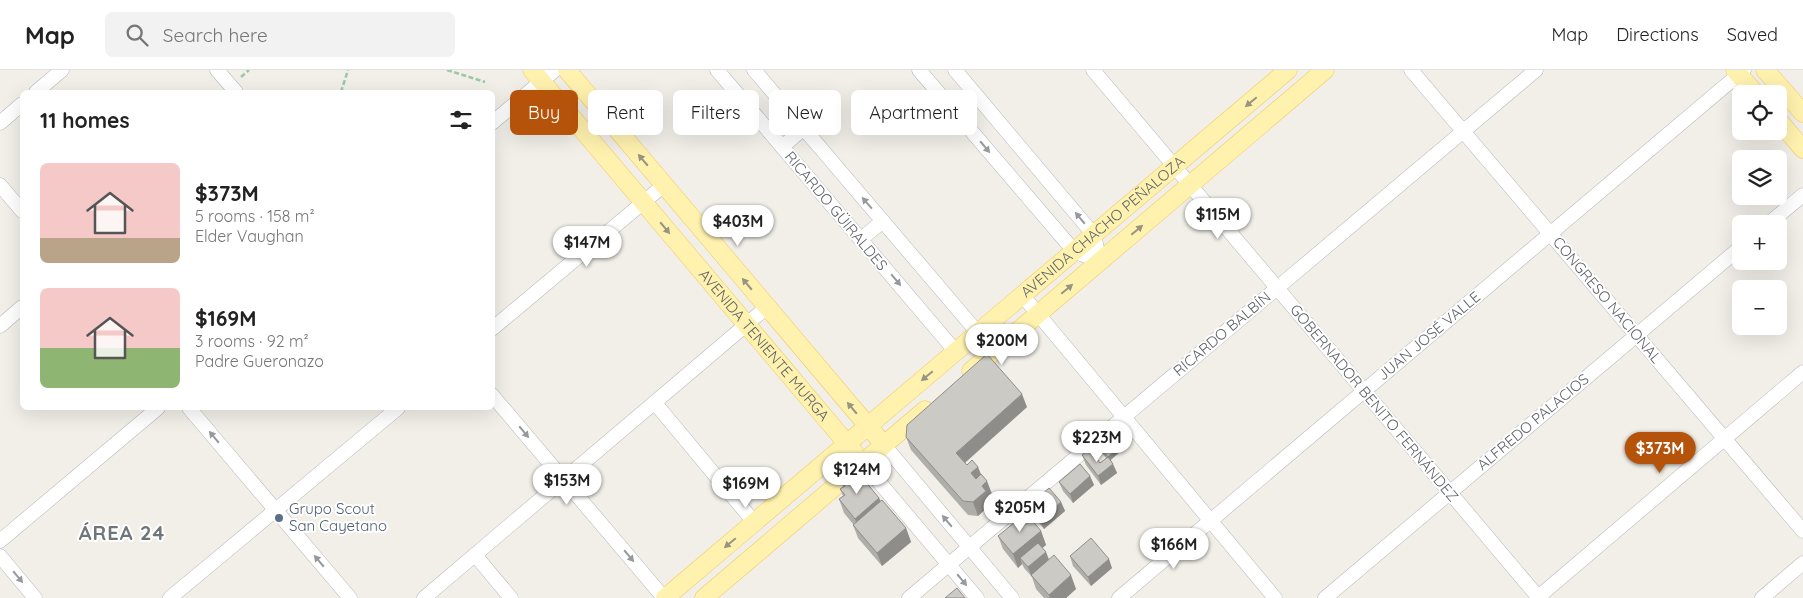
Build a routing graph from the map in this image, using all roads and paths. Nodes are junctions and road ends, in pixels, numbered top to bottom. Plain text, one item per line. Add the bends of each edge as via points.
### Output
1 (62, 70) edge
2 (217, 70) edge
3 (348, 70) edge
4 (447, 70) edge
5 (555, 70) edge
6 (567, 70) edge
7 (717, 70) edge
8 (754, 70) edge
9 (919, 70) edge
10 (954, 70) edge
11 (1093, 70) edge
12 (1288, 70) edge
13 (1326, 70) edge
14 (1411, 70) edge
15 (1536, 70) edge
16 (1766, 70) edge
17 (1740, 72) edge
18 (537, 76) edge
19 (485, 82) dead end
20 (1749, 85) edge
21 (38, 90) edge
22 (234, 90) edge
23 (342, 90) edge
24 (771, 90) edge
25 (20, 106) edge
26 (1803, 113) edge
27 (495, 120) edge
28 (0, 123) edge
29 (1787, 130) edge
30 (1463, 131) junction
31 (796, 135) edge
32 (810, 135) edge
33 (782, 147) junction
34 (1803, 149) edge
35 (1174, 166) junction
36 (0, 185) edge
37 (664, 185) junction
38 (1190, 185) junction
39 (1803, 195) edge
40 (643, 202) junction
41 (20, 210) edge
42 (1779, 215) edge
43 (883, 221) junction
44 (1551, 234) junction
45 (1094, 235) junction
46 (861, 240) junction
47 (1075, 252) junction
48 (1732, 255) edge
49 (1100, 261) junction
50 (1277, 288) junction
51 (1023, 296) junction
52 (767, 307) junction
53 (20, 309) edge
54 (1038, 314) junction
55 (747, 325) junction
56 (0, 326) edge
57 (495, 326) edge
58 (978, 333) junction
59 (1636, 335) junction
60 (956, 352) junction
61 (1803, 372) edge
62 (957, 383) edge
63 (1364, 391) junction
64 (495, 399) edge
65 (935, 402) edge
66 (655, 403) junction
67 (156, 410) edge
68 (191, 410) edge
69 (396, 410) edge
70 (1123, 417) junction
71 (868, 426) junction
72 (1724, 438) junction
73 (847, 444) junction
74 (884, 446) junction
75 (863, 463) junction
76 (564, 480) junction
77 (1450, 492) junction
78 (276, 510) junction
79 (1210, 521) junction
80 (754, 522) junction
81 (1803, 531) edge
82 (0, 541) edge
83 (969, 547) junction
84 (475, 555) junction
85 (0, 556) edge
86 (1803, 563) edge
87 (949, 564) junction
88 (35, 598) edge
89 (170, 598) edge
90 (350, 598) edge
91 (424, 598) edge
92 (511, 598) edge
93 (665, 598) edge
94 (704, 598) edge
95 (909, 598) edge
96 (977, 598) edge
97 (1012, 598) edge
98 (1119, 598) edge
99 (1275, 598) edge
100 (1325, 598) edge
101 (1538, 598) edge
102 (1762, 598) edge

1 - 21 street
2 - 22 street
3 - 23 path
4 - 19 path
5 - 18 street
37 -> 6 main road, AVENIDA TENIENTE MURGA
7 - 33 street, RICARDO GÜIRALDES
8 - 24 street, RICARDO GÜIRALDES
9 -> 47 street
45 -> 10 street
11 - 35 street, GOBERNADOR BENITO FERNÁNDEZ
12 -> 35 main road, AVENIDA CHACHO PEÑALOZA
13 - 38 main road, AVENIDA CHACHO PEÑALOZA
14 - 30 street, CONGRESO NACIONAL
15 - 30 street, RICARDO BALBÍN
16 - 26 main road
17 - 20 main road
17 - 44 street, JUAN JOSÉ VALLE
18 - 27 street
18 - 40 main road, AVENIDA TENIENTE MURGA
25 - 28 street
29 - 34 main road
30 - 44 street, CONGRESO NACIONAL
30 - 50 street, RICARDO BALBÍN
31 - 33 street
43 -> 32 street, RICARDO GÜIRALDES
33 - 46 street, RICARDO GÜIRALDES
35 - 38 street, GOBERNADOR BENITO FERNÁNDEZ
35 - 45 main road, AVENIDA CHACHO PEÑALOZA
36 - 41 street
37 - 40 street
52 -> 37 main road, AVENIDA TENIENTE MURGA
49 -> 38 main road, AVENIDA CHACHO PEÑALOZA
38 - 50 street, GOBERNADOR BENITO FERNÁNDEZ
39 - 42 street
40 -> 55 main road, AVENIDA TENIENTE MURGA
40 - 57 street
43 - 46 street
43 - 58 street, RICARDO GÜIRALDES
44 - 59 street, CONGRESO NACIONAL
44 - 63 street, JUAN JOSÉ VALLE
45 - 47 main road, AVENIDA CHACHO PEÑALOZA
45 - 49 street
46 -> 60 street, RICARDO GÜIRALDES
47 - 49 street
47 - 51 main road, AVENIDA CHACHO PEÑALOZA
48 - 59 street, ALFREDO PALACIOS
54 -> 49 main road, AVENIDA CHACHO PEÑALOZA
50 - 63 street, GOBERNADOR BENITO FERNÁNDEZ
50 - 70 street, RICARDO BALBÍN
51 - 54 street
51 - 58 main road, AVENIDA CHACHO PEÑALOZA
52 - 55 street
71 -> 52 main road, AVENIDA TENIENTE MURGA
53 - 56 street
54 - 62 main road, AVENIDA CHACHO PEÑALOZA
54 - 70 street
55 - 66 street
55 - 73 main road, AVENIDA TENIENTE MURGA
58 - 60 main road, AVENIDA CHACHO PEÑALOZA
59 - 72 street, CONGRESO NACIONAL
59 - 77 street, ALFREDO PALACIOS
60 -> 71 main road, AVENIDA CHACHO PEÑALOZA
61 - 72 street
63 - 77 street, GOBERNADOR BENITO FERNÁNDEZ
63 - 79 street, JUAN JOSÉ VALLE
64 -> 76 street
65 - 74 main road
66 - 76 street
66 - 80 street
67 - 82 street
78 -> 68 street
69 - 78 street
70 - 79 street
70 - 83 street, RICARDO BALBÍN
71 - 73 main road, AVENIDA CHACHO PEÑALOZA
71 - 74 main road, AVENIDA TENIENTE MURGA
72 - 81 street, CONGRESO NACIONAL
72 - 101 street
73 - 75 main road, AVENIDA TENIENTE MURGA
73 - 80 main road, AVENIDA CHACHO PEÑALOZA
74 - 75 main road
83 -> 74 street, AVENIDA TENIENTE MURGA
75 - 87 street, AVENIDA TENIENTE MURGA
75 - 94 main road
76 - 84 street
76 -> 93 street
77 - 100 street, ALFREDO PALACIOS
77 - 101 street, GOBERNADOR BENITO FERNÁNDEZ
78 - 89 street
90 -> 78 street
79 - 98 street, JUAN JOSÉ VALLE
79 - 99 street
80 -> 93 main road, AVENIDA CHACHO PEÑALOZA
83 - 87 street, RICARDO BALBÍN
83 - 97 street, AVENIDA TENIENTE MURGA
84 - 91 street
84 - 92 street
85 -> 88 street
86 - 102 street
87 - 95 street, RICARDO BALBÍN
87 -> 96 street, AVENIDA TENIENTE MURGA

